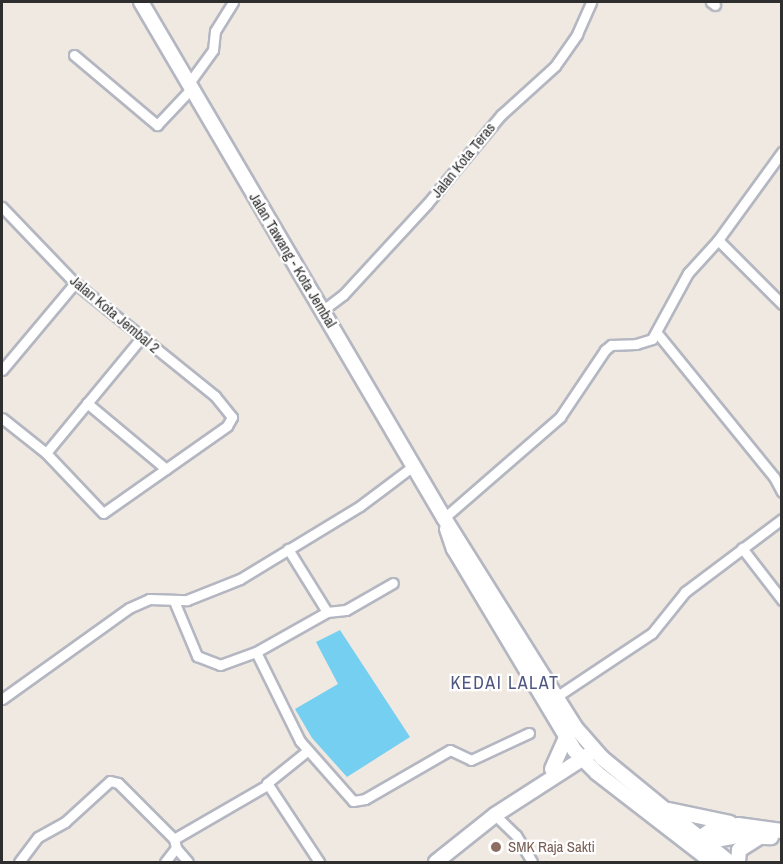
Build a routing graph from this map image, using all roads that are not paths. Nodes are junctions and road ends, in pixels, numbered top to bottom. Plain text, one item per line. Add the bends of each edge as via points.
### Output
1 (141, 2) edge
2 (233, 2) edge
3 (591, 2) edge
4 (74, 55) dead end
5 (190, 86) junction
6 (782, 152) edge
7 (2, 207) edge
8 (718, 240) junction
9 (75, 283) junction
10 (782, 304) edge
11 (323, 310) junction
12 (657, 333) junction
13 (142, 337) junction
14 (2, 370) edge
15 (87, 403) junction
16 (2, 418) edge
17 (46, 453) junction
18 (413, 466) junction
19 (166, 469) junction
20 (780, 486) edge
21 (444, 518) junction
22 (782, 519) edge
23 (742, 548) junction
24 (288, 549) junction
25 (393, 583) dead end
26 (782, 600) edge
27 (174, 601) junction
28 (327, 612) junction
29 (256, 652) junction
30 (3, 696) edge
31 (556, 698) junction
32 (529, 734) dead end
33 (566, 737) junction
34 (584, 750) junction
35 (307, 751) junction
36 (555, 772) junction
37 (597, 773) junction
38 (267, 785) junction
39 (664, 809) junction
40 (495, 815) junction
41 (738, 825) junction
42 (782, 831) edge
43 (760, 837) junction
44 (782, 838) edge
45 (175, 843) junction
46 (698, 844) junction
47 (19, 862) edge
48 (165, 862) edge
49 (188, 862) edge
50 (319, 862) edge
51 (436, 862) edge
52 (532, 862) edge
53 (712, 862) edge
54 (729, 862) edge
55 (738, 862) edge

1 - 5 main road, Jalan Tawang - Kota Jembal
2 - 5 street via 215,32 213,50
3 - 11 street, Jalan Kota Teras via 577,34 555,66 501,115 428,204 343,295
4 - 5 street via 157,125
5 - 11 main road, Jalan Tawang - Kota Jembal
6 - 8 street
7 - 9 street, Jalan Kota Jembal 2
8 - 10 street
8 - 12 street via 688,273
9 - 13 street, Jalan Kota Jembal 2
9 - 14 street
11 - 18 main road, Jalan Tawang - Kota Jembal
12 - 20 street
12 - 21 street via 644,342 611,345 605,350 561,417
13 - 15 street
13 - 19 street, Jalan Kota Jembal 2 via 215,396 232,417 227,426
15 - 17 street
15 - 19 street
16 - 17 street
17 - 19 street via 103,513
18 - 21 main road, Jalan Tawang - Kota Jembal
18 - 24 street via 360,506
21 - 31 main road, Jalan Tawang - Kota Jembal
21 - 33 main road, Jalan Tawang - Kota Jembal via 454,549
22 - 23 street
23 - 26 street
23 - 31 street via 685,592 652,633
24 - 27 street via 202,596
24 - 28 street
25 - 28 street via 346,610
27 - 29 street via 190,644 203,661 220,665
27 - 30 street via 149,599 129,608
28 - 29 street
29 - 35 street
31 - 34 main road, Jalan Tawang - Kota Jembal
32 - 35 street via 471,760 450,750 358,801 348,797
33 - 34 main road, Jalan Tawang - Kota Jembal
33 - 36 main road
34 - 36 main road
34 - 37 main road
34 - 39 main road
35 - 38 street via 270,778
36 - 37 main road
36 - 40 main road
37 - 46 main road
38 - 45 street
38 - 50 street
39 - 41 main road
39 - 46 main road
40 - 51 main road
40 - 52 street via 516,835
41 - 42 main road
41 - 46 main road
43 - 44 main road
43 - 46 main road via 721,837
43 - 55 main road via 739,850
45 - 47 street via 113,781 65,822 38,837
45 - 48 street
45 - 49 street
46 - 53 main road
46 - 54 main road

